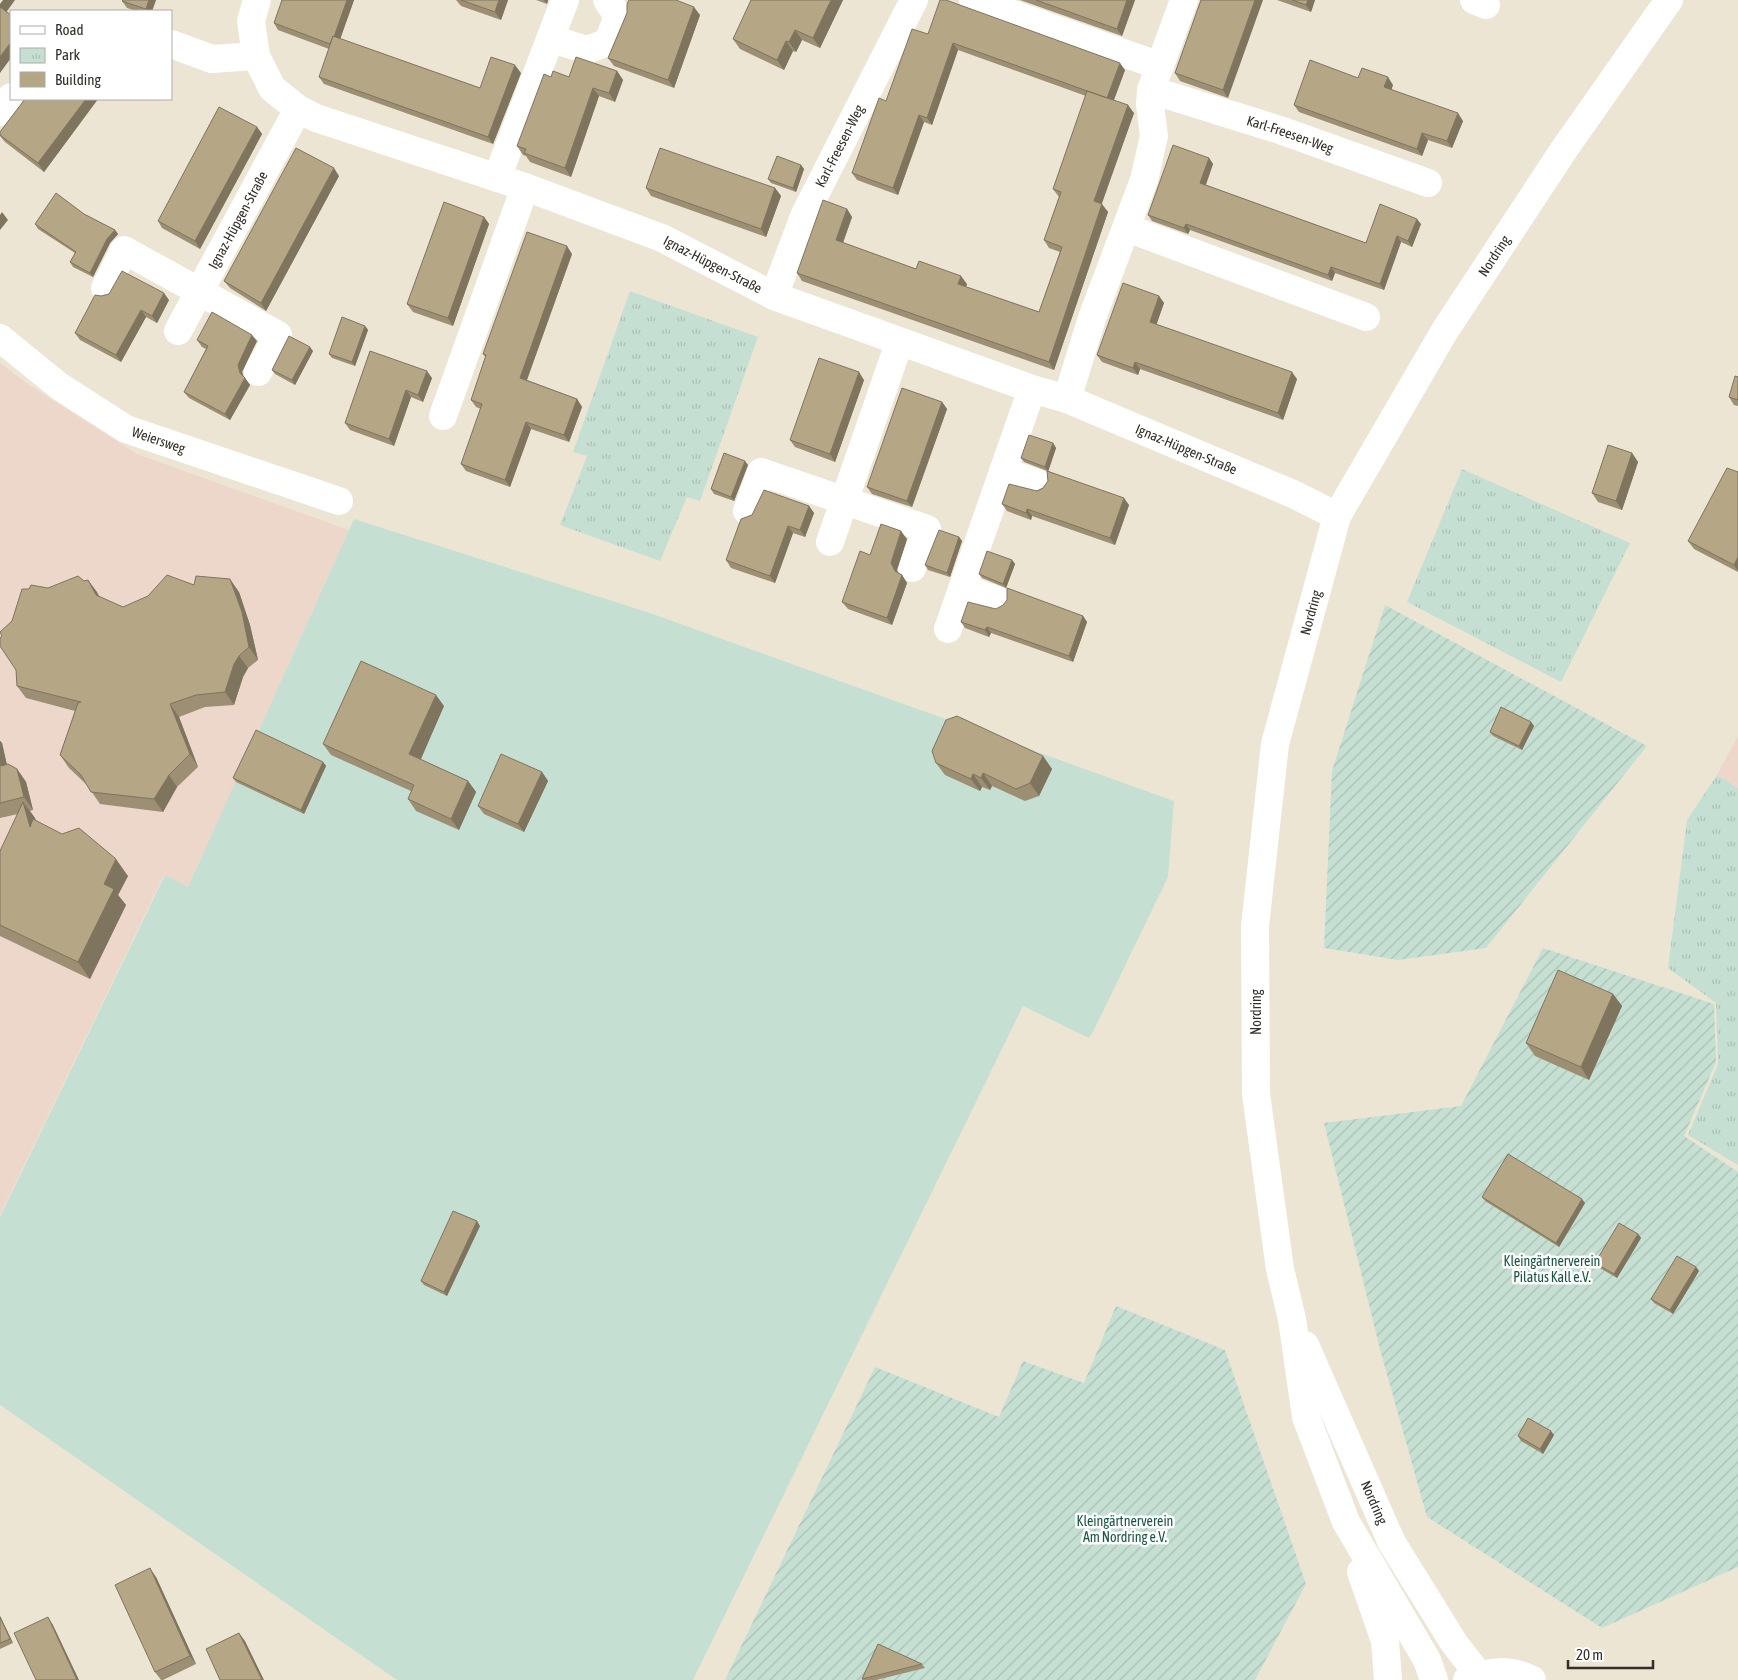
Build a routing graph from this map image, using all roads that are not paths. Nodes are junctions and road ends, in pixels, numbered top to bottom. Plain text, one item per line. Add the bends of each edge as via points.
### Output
1 (258, 0) edge
2 (565, 0) edge
3 (606, 0) edge
4 (914, 0) edge
5 (973, 0) edge
6 (1184, 0) edge
7 (1669, 0) edge
8 (552, 39) junction
9 (172, 44) edge
10 (256, 56) junction
11 (1155, 78) junction
12 (10, 98) edge
13 (298, 109) junction
14 (0, 112) edge
15 (496, 178) junction
16 (1428, 183) dead end
17 (525, 187) junction
18 (1127, 228) junction
19 (105, 288) dead end
20 (200, 291) junction
21 (774, 296) junction
22 (1366, 317) dead end
23 (178, 331) dead end
24 (0, 338) edge
25 (899, 343) junction
26 (258, 372) dead end
27 (1032, 389) junction
28 (1067, 399) junction
29 (442, 416) dead end
30 (1003, 471) junction
31 (1038, 483) dead end
32 (845, 500) junction
33 (339, 501) dead end
34 (747, 511) dead end
35 (1337, 516) junction
36 (830, 542) dead end
37 (912, 568) dead end
38 (962, 588) junction
39 (997, 600) dead end
40 (948, 629) dead end
41 (1292, 1319) junction
42 (1346, 1522) junction
43 (1473, 1677) edge
44 (1388, 1680) edge
45 (1434, 1680) edge
46 (1532, 1680) edge

1 - 10 street, Ignaz-Hüpgen-Straße via 251,21
2 - 8 street
3 - 8 street via 618,16 608,42 587,50
4 - 21 street, Karl-Freesen-Weg via 805,214
5 - 11 street, Karl-Freesen-Weg
6 - 11 street
7 - 35 street, Nordring via 1565,148 1444,332
8 - 15 street
9 - 10 street via 212,59
10 - 13 street, Ignaz-Hüpgen-Straße via 272,88
11 - 16 street, Karl-Freesen-Weg via 1280,130
11 - 18 street via 1150,104 1154,136 1144,180
12 - 14 street
13 - 15 street, Ignaz-Hüpgen-Straße via 316,118
13 - 20 street, Ignaz-Hüpgen-Straße
15 - 17 street, Ignaz-Hüpgen-Straße
17 - 21 street, Ignaz-Hüpgen-Straße via 662,238
17 - 29 street
18 - 22 street
18 - 28 street via 1092,318
19 - 20 street via 124,250
20 - 23 street, Ignaz-Hüpgen-Straße
20 - 26 street via 278,334
21 - 25 street, Ignaz-Hüpgen-Straße
24 - 33 street, Weiersweg via 58,386 126,429
25 - 27 street, Ignaz-Hüpgen-Straße
25 - 32 street
27 - 28 street, Ignaz-Hüpgen-Straße
27 - 30 street
28 - 35 street, Ignaz-Hüpgen-Straße via 1293,494
30 - 31 street
30 - 38 street
32 - 34 street via 761,472
32 - 36 street
32 - 37 street via 927,529
35 - 41 street, Nordring via 1275,744 1255,926 1256,1094 1280,1269
38 - 39 street
38 - 40 street
41 - 42 street, Nordring via 1306,1417
41 - 43 street, Nordring via 1392,1543
42 - 44 street via 1383,1634
42 - 45 street, Nordring via 1427,1660
43 - 46 street via 1500,1671

